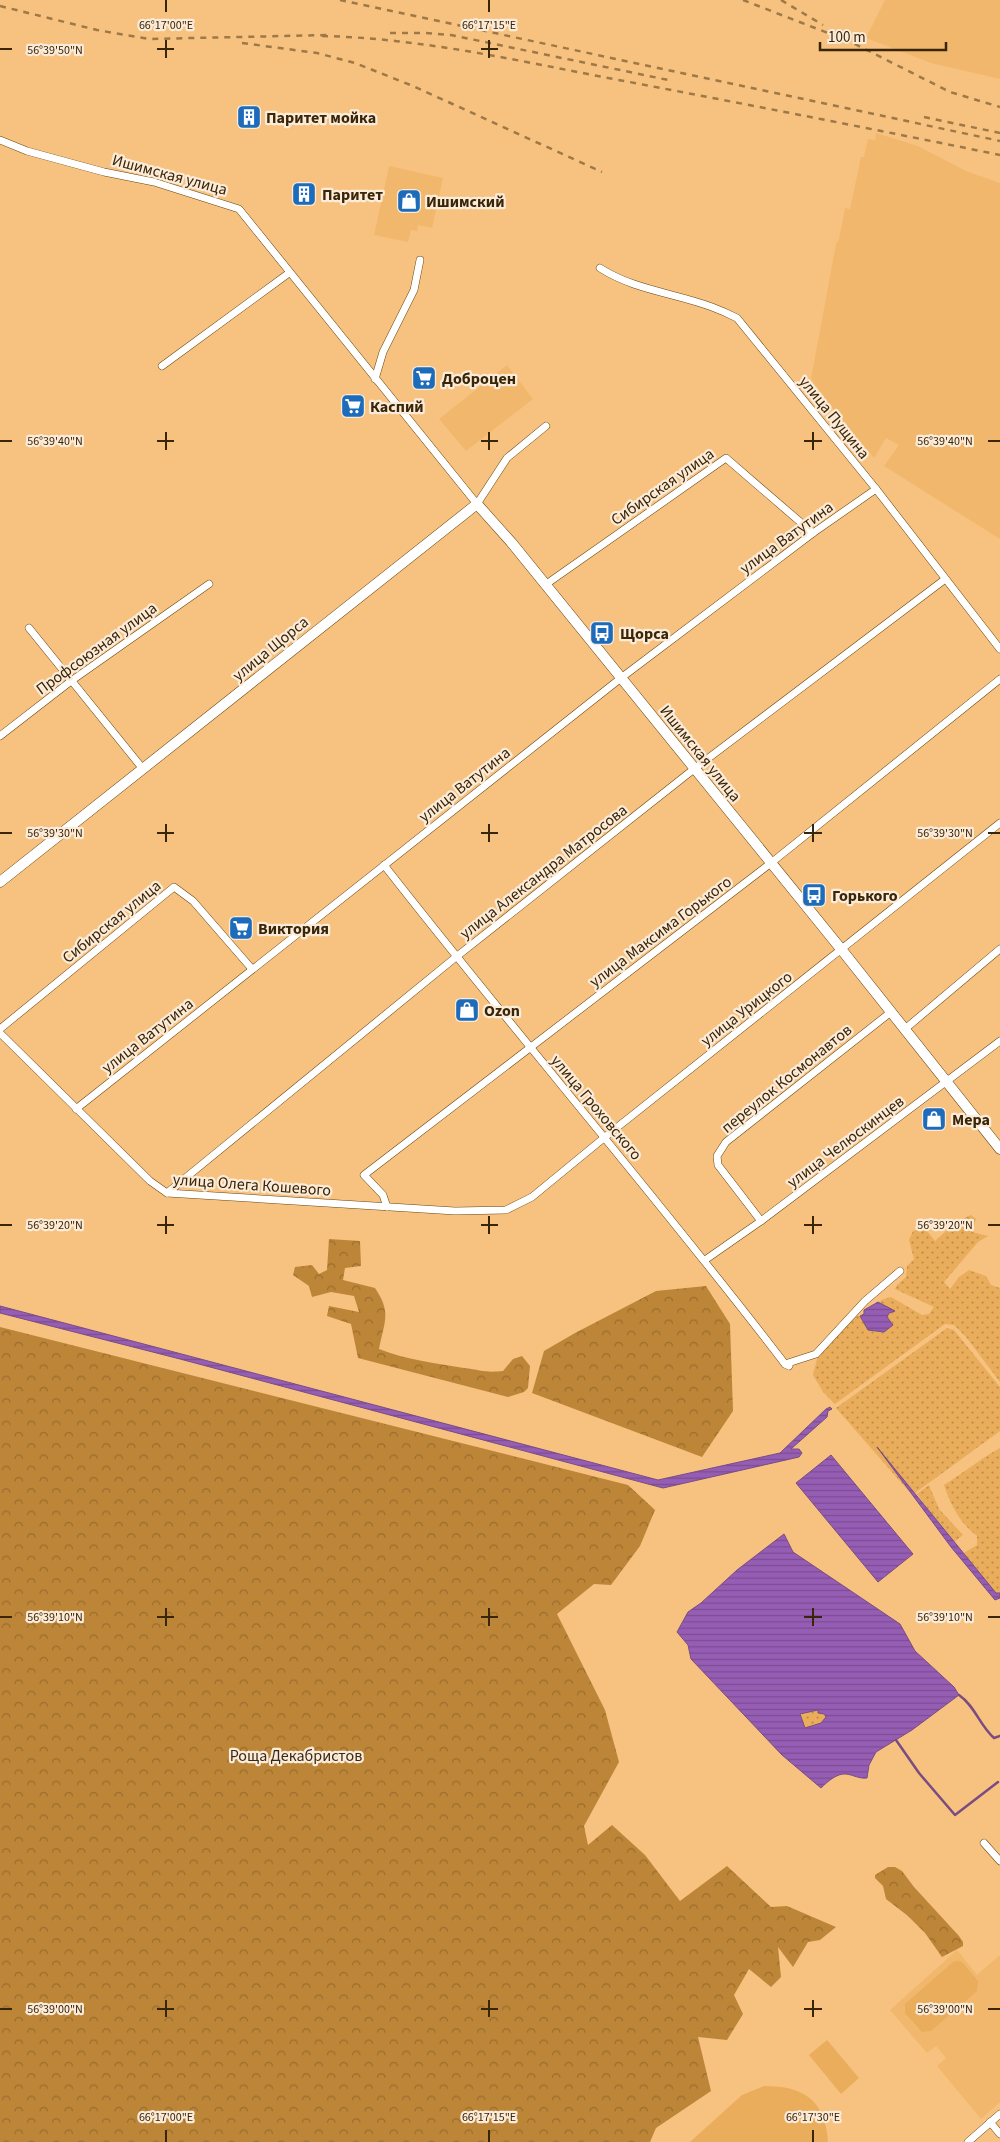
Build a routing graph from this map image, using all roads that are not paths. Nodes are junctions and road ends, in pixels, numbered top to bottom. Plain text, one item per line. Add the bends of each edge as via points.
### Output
1 (0, 140) edge
2 (420, 260) dead end
3 (600, 268) dead end
4 (290, 273) junction
5 (162, 366) dead end
6 (375, 379) junction
7 (546, 426) dead end
8 (876, 489) junction
9 (478, 504) junction
10 (813, 532) junction
11 (944, 580) junction
12 (209, 584) dead end
13 (545, 585) junction
14 (29, 628) dead end
15 (1000, 649) edge
16 (621, 678) junction
17 (1000, 679) edge
18 (71, 681) junction
19 (0, 736) edge
20 (143, 769) junction
21 (694, 769) junction
22 (1000, 823) edge
23 (771, 863) junction
24 (384, 864) junction
25 (0, 882) edge
26 (1000, 949) edge
27 (841, 950) junction
28 (456, 957) junction
29 (252, 969) junction
30 (891, 1012) junction
31 (0, 1028) edge
32 (905, 1029) junction
33 (0, 1033) edge
34 (1000, 1041) edge
35 (530, 1047) junction
36 (946, 1082) junction
37 (76, 1109) junction
38 (605, 1137) junction
39 (1000, 1150) edge
40 (167, 1193) junction
41 (387, 1207) junction
42 (506, 1210) joint
43 (762, 1221) junction
44 (705, 1260) junction
45 (900, 1271) dead end
46 (984, 1843) dead end
47 (1000, 1861) edge
48 (1000, 2114) edge
49 (990, 2122) junction
50 (1000, 2134) edge
51 (968, 2142) edge

1 - 4 street, Ишимская улица via 27,151 154,182 239,209
2 - 6 street via 414,290 383,352
3 - 8 street, улица Пущина via 632,284 712,307 737,318
4 - 5 street
4 - 6 street, Ишимская улица
6 - 9 street, Ишимская улица
7 - 9 street, улица Щорса via 507,458
8 - 10 street, улица Ватутина
8 - 11 street, улица Пущина
9 - 13 main road, Ишимская улица
9 - 20 main road, улица Щорса
10 - 13 street, Сибирская улица via 726,458
10 - 16 street, улица Ватутина
11 - 15 street, улица Пущина
11 - 21 street, улица Александра Матросова
12 - 18 street, Профсоюзная улица
13 - 16 main road, Ишимская улица
14 - 18 street
16 - 21 main road, Ишимская улица
16 - 24 street, улица Ватутина
17 - 23 street, улица Максима Горького
18 - 19 street, Профсоюзная улица
18 - 20 street
20 - 25 main road, улица Щорса
21 - 23 main road, Ишимская улица
21 - 28 street, улица Александра Матросова
22 - 27 street, улица Урицкого
23 - 27 main road, Ишимская улица
23 - 35 street, улица Максима Горького
24 - 28 street, улица Гроховского
24 - 29 street, улица Ватутина
26 - 32 street
27 - 30 main road, Ишимская улица
27 - 38 street, улица Урицкого
28 - 35 street, улица Гроховского
28 - 40 street, улица Александра Матросова
29 - 31 street, Сибирская улица via 193,901 174,887
29 - 37 street, улица Ватутина
30 - 32 main road, Ишимская улица
30 - 43 street, переулок Космонавтов via 726,1142 717,1156 718,1166
32 - 36 main road, Ишимская улица
33 - 37 street, улица Олега Кошевого
34 - 36 street, улица Челюскинцев
35 - 38 street, улица Гроховского
35 - 41 street, улица Максима Горького via 364,1175 383,1195
36 - 39 main road, Ишимская улица
36 - 43 street, улица Челюскинцев
37 - 40 street, улица Олега Кошевого via 150,1181
38 - 42 street, улица Урицкого via 532,1198
38 - 44 street, улица Гроховского
40 - 41 street, улица Олега Кошевого
41 - 42 street, улица Олега Кошевого
43 - 44 street, улица Челюскинцев
44 - 45 street, улица Гроховского via 787,1365 816,1354 865,1301
46 - 47 street
48 - 49 street
49 - 50 street
49 - 51 street

